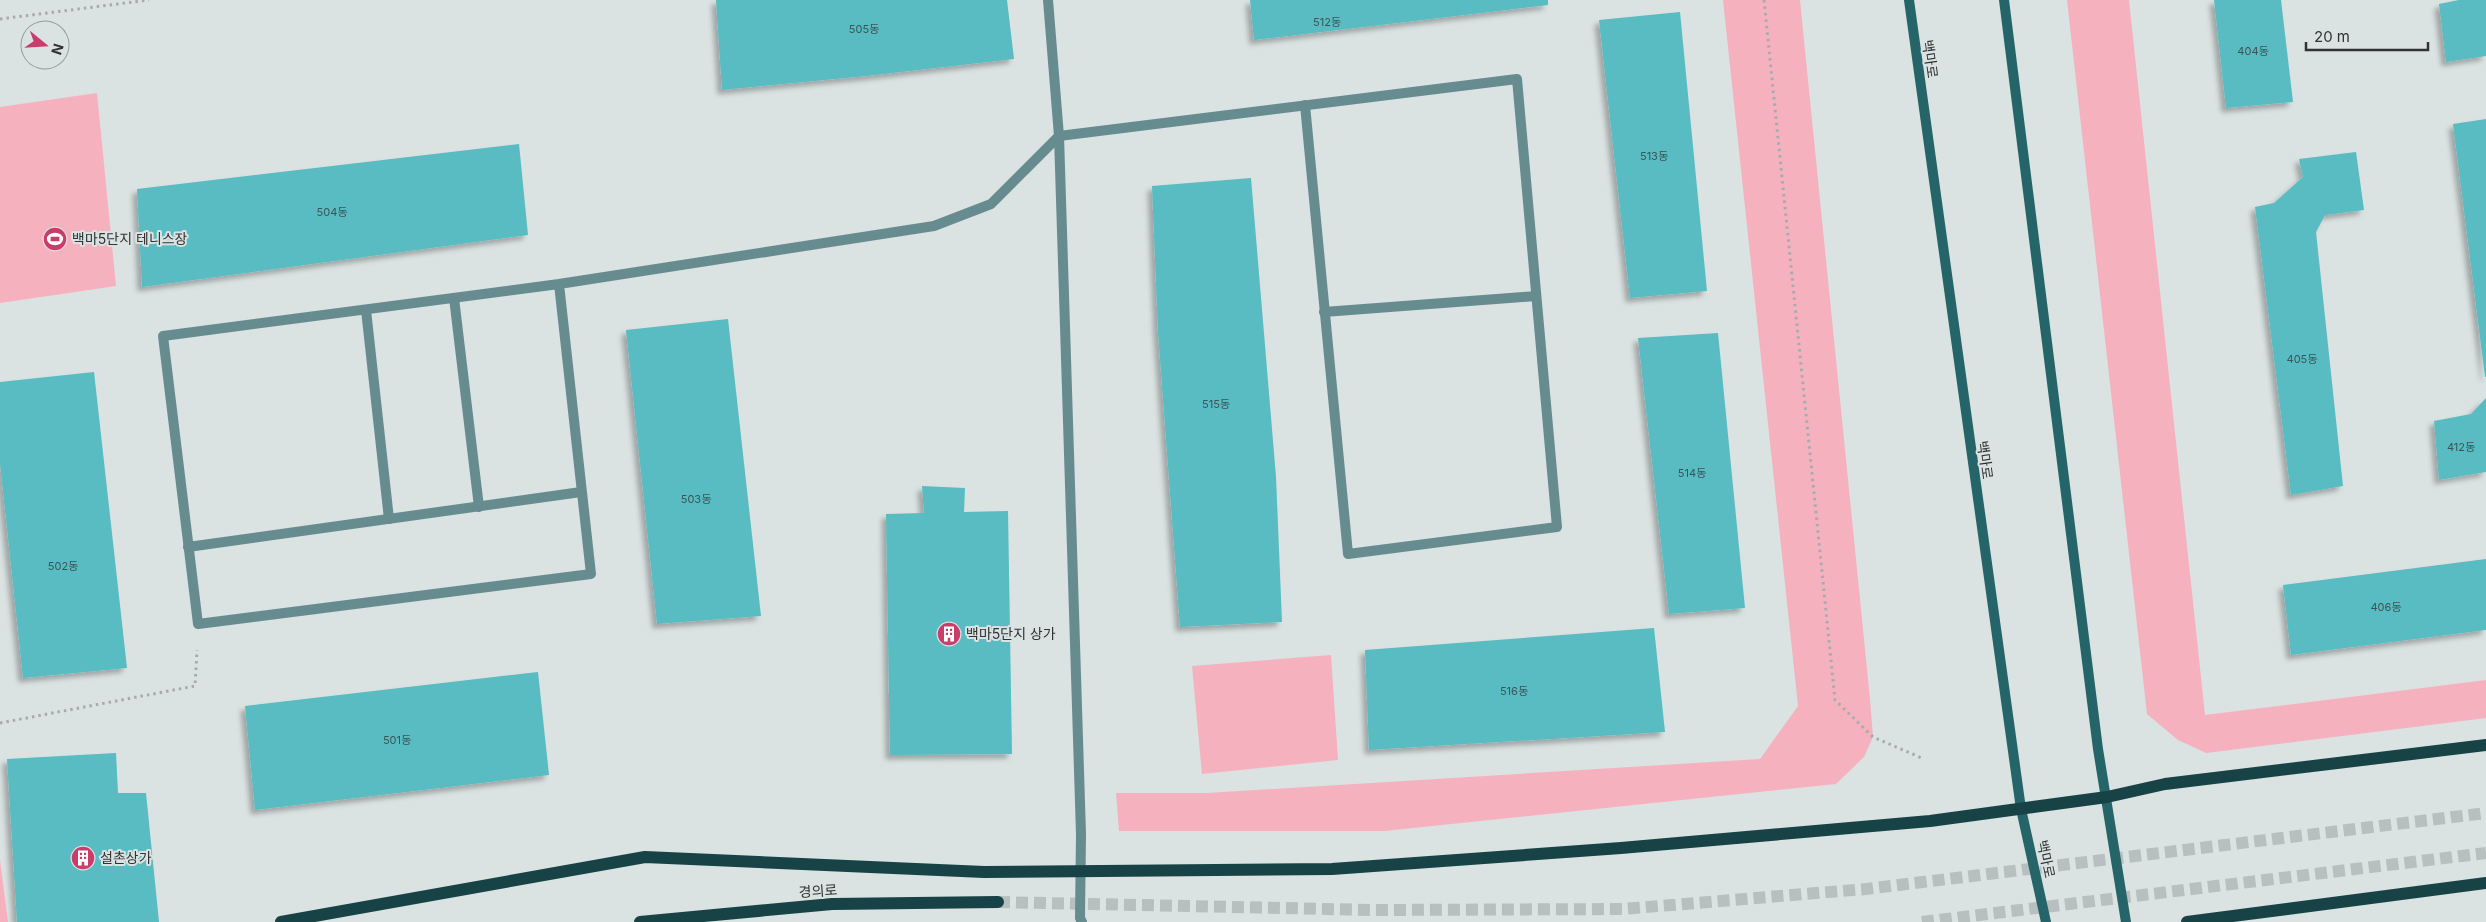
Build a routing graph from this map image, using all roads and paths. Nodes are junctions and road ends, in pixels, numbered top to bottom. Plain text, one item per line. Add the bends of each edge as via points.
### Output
1 (149, 0) edge
2 (1048, 0) edge
3 (1764, 0) edge
4 (1909, 0) edge
5 (2004, 0) edge
6 (0, 19) edge
7 (1305, 105) junction
8 (1059, 136) junction
9 (559, 284) junction
10 (1536, 296) junction
11 (454, 298) junction
12 (366, 310) junction
13 (1324, 312) junction
14 (582, 492) junction
15 (479, 507) junction
16 (389, 519) junction
17 (188, 547) junction
18 (198, 624) junction
19 (0, 723) edge
20 (2486, 745) edge
21 (1924, 759) dead end
22 (2107, 797) junction
23 (2021, 809) junction
24 (1082, 869) junction
25 (2486, 883) edge
26 (998, 902) tunnel mouth
27 (281, 922) edge
28 (640, 922) edge
29 (1082, 922) edge
30 (2046, 922) edge
31 (2126, 922) edge
32 (2188, 922) edge

1 - 6 path
2 - 8 lane
3 - 21 path via 1835,700 1873,737
4 - 23 main road, 백마로
5 - 22 main road via 2098,749
7 - 8 lane
7 - 10 lane via 1517,79
7 - 13 lane
8 - 9 lane via 990,204 934,226
8 - 24 lane
9 - 11 lane
9 - 14 lane
10 - 13 lane
10 - 13 lane via 1557,527 1348,554
11 - 12 lane
11 - 15 lane
12 - 16 lane
12 - 17 lane via 163,336
14 - 15 lane
14 - 18 lane via 590,574
15 - 16 lane
16 - 17 lane
17 - 18 lane
18 - 19 path via 195,686
20 - 22 main road via 2165,784
22 - 23 main road
22 - 31 main road
23 - 24 main road via 1930,821 1621,848 1332,869
23 - 30 main road, 백마로
24 - 27 main road via 984,872 645,857
24 - 29 lane
25 - 32 main road
26 - 28 main road, 경의로 via 832,904

